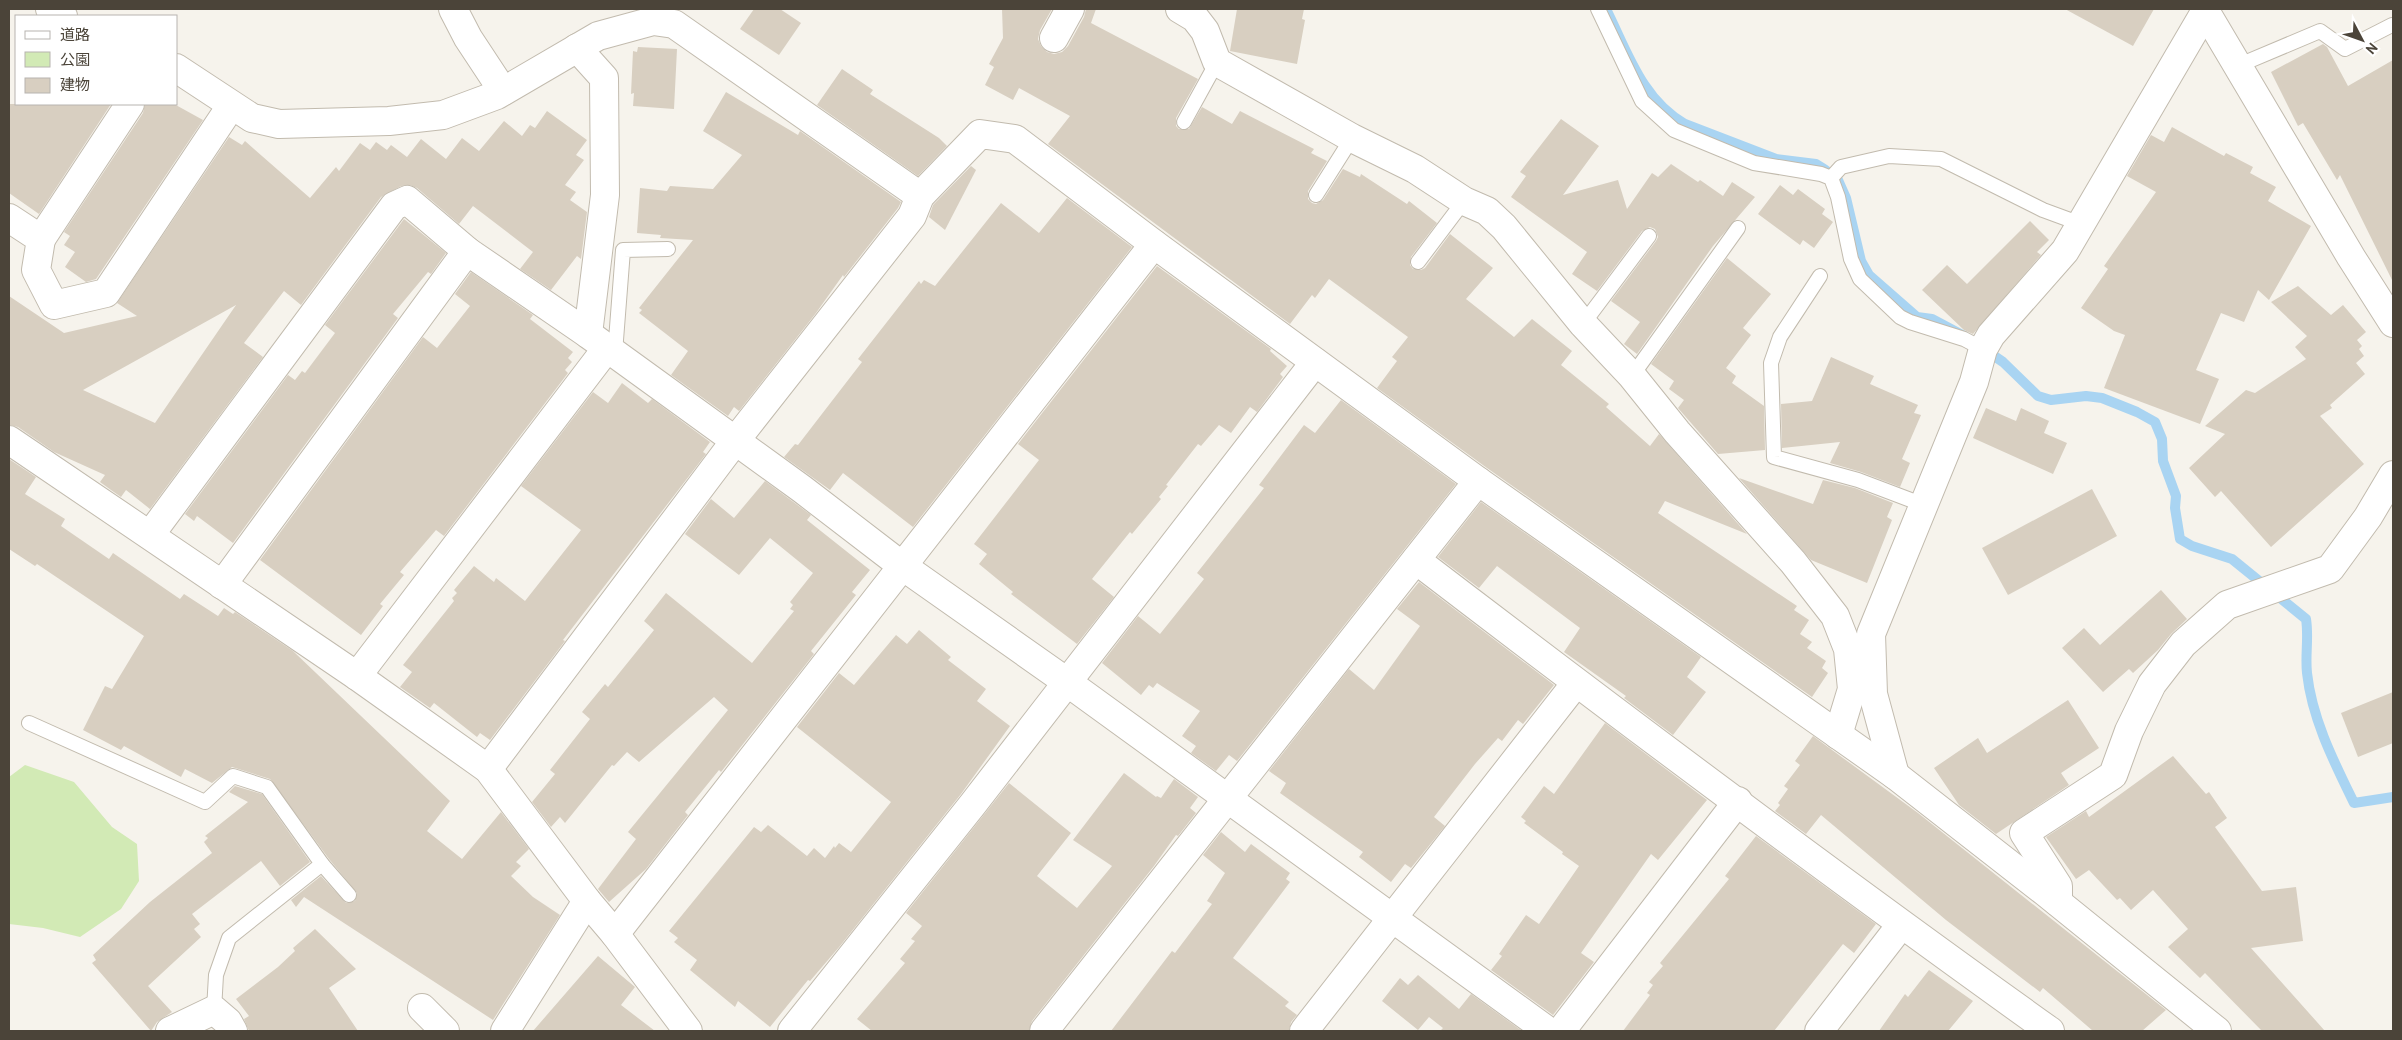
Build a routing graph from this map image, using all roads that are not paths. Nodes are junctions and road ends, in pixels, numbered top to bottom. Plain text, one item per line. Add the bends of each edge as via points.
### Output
1 (50, 9) edge
2 (453, 9) edge
3 (1070, 9) edge
4 (1180, 9) edge
5 (1598, 9) edge
6 (2205, 10) edge
7 (61, 15) edge
8 (2392, 25) dead end
9 (1054, 38) dead end
10 (577, 48) junction
11 (1217, 62) junction
12 (2237, 66) junction
13 (178, 69) edge
14 (503, 91) junction
15 (129, 105) edge
16 (231, 106) junction
17 (1184, 122) dead end
18 (1352, 138) junction
19 (1830, 178) junction
20 (1316, 194) dead end
21 (920, 196) junction
22 (1464, 201) junction
23 (9, 218) edge
24 (2081, 224) junction
25 (1738, 228) dead end
26 (1649, 236) dead end
27 (41, 239) junction
28 (1154, 244) junction
29 (668, 248) dead end
30 (467, 251) junction
31 (1418, 262) dead end
32 (1820, 276) dead end
33 (2393, 323) edge
34 (1583, 324) junction
35 (603, 345) junction
36 (1983, 349) junction
37 (1316, 362) junction
38 (1632, 376) junction
39 (9, 440) edge
40 (735, 441) junction
41 (2393, 475) edge
42 (1478, 481) junction
43 (1924, 505) junction
44 (150, 535) junction
45 (1416, 560) junction
46 (901, 565) junction
47 (222, 585) junction
48 (357, 676) junction
49 (1067, 682) junction
50 (1576, 683) junction
51 (29, 723) dead end
52 (1838, 735) junction
53 (488, 769) junction
54 (1895, 775) junction
55 (1227, 798) junction
56 (1738, 802) junction
57 (322, 864) junction
58 (349, 895) dead end
59 (587, 902) junction
60 (2058, 902) junction
61 (1393, 918) junction
62 (1901, 924) junction
63 (615, 934) junction
64 (422, 1008) dead end
65 (214, 1010) junction
66 (170, 1031) edge
67 (233, 1031) edge
68 (444, 1031) edge
69 (504, 1031) edge
70 (688, 1031) edge
71 (792, 1031) edge
72 (1044, 1031) edge
73 (1304, 1031) edge
74 (1548, 1031) edge
75 (1560, 1031) edge
76 (1819, 1031) edge
77 (2050, 1031) edge
78 (2217, 1031) edge

1 - 7 street
2 - 14 street
3 - 9 street
4 - 11 street via 1195,18 1205,31
5 - 19 lane via 1642,101 1674,130 1754,163
6 - 12 street
6 - 24 street
8 - 12 lane via 2346,49 2320,30
10 - 14 street
10 - 21 street via 598,36 653,21 674,24
10 - 35 street via 604,78
11 - 17 lane
11 - 18 street
12 - 33 street
13 - 16 street
14 - 16 street via 443,115 389,121 279,124 252,118
15 - 27 street
16 - 27 street via 106,293 54,306 36,270
18 - 20 lane
18 - 22 street via 1415,169
19 - 24 lane via 1841,167 1889,156 1941,159 2043,210
19 - 36 lane via 1838,196 1851,259 1860,279 1900,317
21 - 28 street via 980,134 1015,139
21 - 40 street via 912,216
22 - 31 lane
22 - 34 street via 1487,211 1504,226
23 - 27 street
24 - 36 street via 2065,251 1991,335
25 - 38 lane
26 - 34 lane
28 - 37 street
28 - 46 street
29 - 35 lane via 622,250
30 - 35 street
30 - 44 street via 407,200 394,206
30 - 47 street
32 - 43 lane via 1780,337 1771,363 1774,457 1858,480
34 - 38 street
35 - 40 street
35 - 48 street
36 - 43 street via 1974,382
37 - 42 street
37 - 49 street
38 - 52 street via 1677,432 1793,562 1835,616 1848,649 1852,689
39 - 44 street
40 - 46 street
40 - 53 street
41 - 60 street via 2368,517 2330,569 2227,605 2183,644 2152,684 2129,731 2113,775 2024,833 2058,886
42 - 45 street
42 - 52 street
43 - 54 street via 1871,634 1873,694
44 - 47 street
45 - 50 street
45 - 55 street
46 - 49 street
46 - 63 street
47 - 48 street
48 - 53 street
49 - 55 street
49 - 71 street
50 - 56 street
50 - 61 street
51 - 57 lane via 205,802 233,776 266,787
52 - 54 street
53 - 59 street
54 - 60 street
55 - 61 street
55 - 72 street
56 - 62 street
56 - 75 street
57 - 58 lane
57 - 65 lane via 230,938 216,975
59 - 63 street
59 - 69 street
60 - 78 street
61 - 73 street
61 - 74 street
62 - 76 street
62 - 77 street
63 - 70 street
64 - 68 street
65 - 66 street
65 - 67 street

